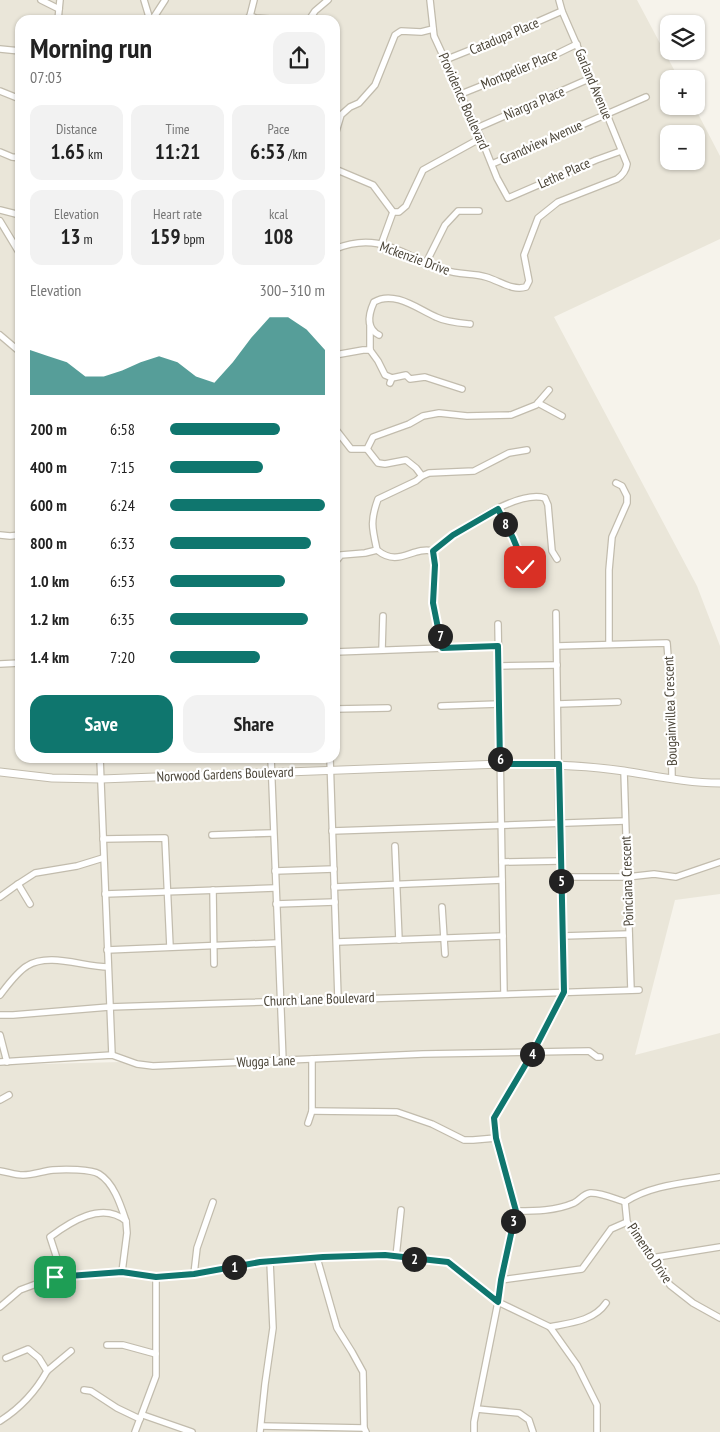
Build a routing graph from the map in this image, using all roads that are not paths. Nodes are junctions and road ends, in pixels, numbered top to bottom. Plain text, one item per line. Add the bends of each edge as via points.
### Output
1 (41, 0) edge
2 (60, 0) edge
3 (144, 0) edge
4 (165, 0) edge
5 (254, 0) edge
6 (328, 0) edge
7 (430, 0) edge
8 (559, 0) edge
9 (59, 9) junction
10 (562, 11) junction
11 (58, 15) edge
12 (148, 15) edge
13 (154, 15) edge
14 (249, 15) edge
15 (312, 15) edge
16 (433, 28) junction
17 (577, 44) junction
18 (0, 49) edge
19 (15, 50) edge
20 (445, 60) junction
21 (591, 78) junction
22 (0, 91) edge
23 (461, 94) junction
24 (15, 97) edge
25 (646, 97) dead end
26 (606, 114) junction
27 (340, 118) edge
28 (477, 128) junction
29 (481, 138) junction
30 (621, 151) junction
31 (0, 152) edge
32 (15, 157) edge
33 (492, 164) junction
34 (626, 169) joint
35 (340, 171) edge
36 (508, 198) joint
37 (0, 210) edge
38 (479, 211) dead end
39 (393, 212) junction
40 (15, 214) edge
41 (0, 221) edge
42 (381, 245) junction
43 (15, 246) edge
44 (340, 247) edge
45 (426, 263) junction
46 (470, 324) dead end
47 (370, 327) junction
48 (0, 335) edge
49 (379, 335) dead end
50 (15, 348) edge
51 (370, 350) junction
52 (340, 354) edge
53 (462, 389) dead end
54 (549, 390) dead end
55 (538, 403) junction
56 (547, 409) junction
57 (562, 409) dead end
58 (562, 416) dead end
59 (340, 436) edge
60 (367, 449) junction
61 (527, 450) dead end
62 (422, 476) junction
63 (616, 483) dead end
64 (498, 509) junction
65 (0, 535) edge
66 (15, 536) edge
67 (377, 550) junction
68 (433, 551) junction
69 (340, 556) edge
70 (556, 560) dead end
71 (525, 567) dead end
72 (556, 612) dead end
73 (383, 616) dead end
74 (498, 624) dead end
75 (609, 644) junction
76 (498, 646) junction
77 (557, 646) junction
78 (442, 648) junction
79 (382, 650) junction
80 (340, 652) edge
81 (15, 663) edge
82 (0, 664) edge
83 (557, 665) junction
84 (499, 666) junction
85 (618, 702) dead end
86 (500, 704) junction
87 (558, 704) junction
88 (441, 706) dead end
89 (388, 708) dead end
90 (340, 709) edge
91 (100, 763) edge
92 (271, 763) edge
93 (330, 763) edge
94 (500, 764) junction
95 (559, 764) junction
96 (330, 770) junction
97 (624, 771) junction
98 (0, 772) edge
99 (271, 772) junction
100 (101, 779) junction
101 (672, 779) junction
102 (720, 782) edge
103 (626, 821) junction
104 (559, 823) junction
105 (502, 825) junction
106 (332, 831) junction
107 (273, 833) junction
108 (212, 835) dead end
109 (103, 840) junction
110 (395, 846) dead end
111 (103, 858) junction
112 (560, 861) junction
113 (502, 862) junction
114 (720, 862) edge
115 (334, 869) junction
116 (275, 871) junction
117 (627, 876) junction
118 (561, 878) junction
119 (502, 880) junction
120 (18, 884) junction
121 (397, 884) junction
122 (334, 887) junction
123 (275, 888) junction
124 (213, 890) junction
125 (168, 892) junction
126 (105, 894) junction
127 (0, 897) edge
128 (335, 902) junction
129 (30, 904) dead end
130 (276, 904) junction
131 (442, 908) dead end
132 (629, 934) junction
133 (503, 936) junction
134 (563, 936) junction
135 (443, 938) junction
136 (399, 940) junction
137 (337, 942) junction
138 (277, 943) junction
139 (214, 945) junction
140 (170, 947) junction
141 (107, 950) junction
142 (445, 954) dead end
143 (214, 964) dead end
144 (108, 967) junction
145 (631, 990) junction
146 (639, 990) dead end
147 (564, 992) junction
148 (504, 994) junction
149 (0, 995) edge
150 (338, 998) junction
151 (279, 1001) junction
152 (109, 1007) junction
153 (0, 1015) edge
154 (0, 1035) edge
155 (533, 1052) junction
156 (112, 1055) junction
157 (600, 1057) dead end
158 (312, 1059) junction
159 (283, 1061) junction
160 (0, 1062) edge
161 (7, 1062) junction
162 (9, 1095) dead end
163 (0, 1100) edge
164 (312, 1111) junction
165 (308, 1123) dead end
166 (496, 1138) junction
167 (0, 1171) edge
168 (720, 1177) edge
169 (213, 1202) dead end
170 (625, 1202) junction
171 (401, 1210) dead end
172 (516, 1211) junction
173 (126, 1221) junction
174 (628, 1222) junction
175 (720, 1247) edge
176 (396, 1256) junction
177 (317, 1258) junction
178 (651, 1258) junction
179 (270, 1262) junction
180 (122, 1272) junction
181 (194, 1274) junction
182 (63, 1277) junction
183 (156, 1277) junction
184 (501, 1280) junction
185 (498, 1302) junction
186 (606, 1303) dead end
187 (0, 1307) edge
188 (720, 1318) edge
189 (550, 1328) junction
190 (107, 1345) dead end
191 (71, 1351) dead end
192 (156, 1354) junction
193 (6, 1358) dead end
194 (47, 1372) junction
195 (84, 1390) dead end
196 (477, 1409) junction
197 (141, 1417) junction
198 (0, 1421) edge
199 (260, 1429) edge
200 (365, 1430) edge
201 (135, 1432) edge
202 (192, 1432) edge
203 (474, 1432) edge
204 (533, 1432) edge
205 (597, 1432) edge

1 - 9 street
2 - 9 street
3 - 12 street
4 - 13 street
5 - 14 street
6 - 15 street
7 - 16 street, Providence Boulevard
8 - 10 street, Garland Avenue
9 - 11 street
10 - 17 street, Garland Avenue
10 - 20 street, Catadupa Place
16 - 20 street, Providence Boulevard
16 - 27 street via 421,32 401,31 395,35 374,85
17 - 21 street, Garland Avenue
17 - 23 street, Montpelier Place
18 - 19 street
20 - 23 street, Providence Boulevard
21 - 26 street, Garland Avenue
21 - 28 street, Niargra Place
22 - 24 street
23 - 28 street, Providence Boulevard
25 - 26 street, Grandview Avenue
26 - 30 street, Garland Avenue
26 - 33 street, Grandview Avenue
28 - 29 street, Providence Boulevard
29 - 33 street, Providence Boulevard
29 - 39 street via 423,170 406,206 399,212
30 - 34 street, Garland Avenue
30 - 36 street, Lethe Place
31 - 32 street
33 - 36 street, Providence Boulevard
34 - 45 street, Mckenzie Drive via 623,176 558,202 538,218 524,255 526,287 520,289 480,275 445,271
35 - 39 street via 373,184
37 - 40 street
38 - 45 street via 458,211 445,225
39 - 42 street
41 - 43 street
42 - 44 street, Mckenzie Drive via 363,241
42 - 45 street, Mckenzie Drive via 398,249
46 - 47 street via 443,320 412,304 385,298 374,302
47 - 49 street
47 - 51 street
48 - 50 street
51 - 52 street
51 - 53 street via 391,380 406,375 410,379 425,377
54 - 55 street
55 - 56 street
55 - 60 street via 510,415 439,413 422,416 373,437
56 - 57 street
56 - 58 street
59 - 60 street via 351,449
60 - 62 street via 378,463 406,460
61 - 62 street via 509,453 474,471
62 - 67 street via 416,482 378,499 372,516
63 - 75 street via 622,486 627,503 612,537
64 - 68 street via 453,535
64 - 70 street via 530,497 545,498
64 - 71 street
65 - 66 street
67 - 68 street via 384,556 396,558
67 - 69 street
68 - 78 street via 433,603
72 - 77 street
73 - 79 street
74 - 76 street
75 - 77 street
75 - 101 street, Bougainvillea Crescent via 667,642
76 - 78 street
76 - 84 street
77 - 83 street
78 - 79 street
79 - 80 street
81 - 82 street
83 - 84 street
83 - 87 street
84 - 86 street
85 - 87 street
86 - 88 street
86 - 94 street
87 - 95 street
89 - 90 street
91 - 100 street
92 - 99 street
93 - 96 street
94 - 95 street, Norwood Gardens Boulevard
94 - 96 street, Norwood Gardens Boulevard
94 - 105 street
95 - 97 street, Norwood Gardens Boulevard
95 - 104 street
96 - 99 street, Norwood Gardens Boulevard
96 - 106 street
97 - 101 street, Norwood Gardens Boulevard
97 - 103 street, Poinciana Crescent
98 - 100 street, Norwood Gardens Boulevard
99 - 100 street, Norwood Gardens Boulevard
99 - 107 street
100 - 109 street
101 - 102 street, Norwood Gardens Boulevard
103 - 104 street
103 - 117 street, Poinciana Crescent
104 - 105 street
104 - 112 street
105 - 106 street
105 - 113 street
106 - 115 street
107 - 108 street
107 - 116 street
109 - 111 street
109 - 125 street via 165,838
110 - 121 street
111 - 120 street via 35,873
111 - 126 street
112 - 113 street
112 - 118 street
113 - 119 street
114 - 117 street via 676,877 654,874
115 - 116 street
115 - 122 street
116 - 123 street
117 - 118 street
117 - 132 street, Poinciana Crescent
118 - 134 street
119 - 121 street
119 - 133 street
120 - 127 street
120 - 129 street
121 - 122 street
121 - 136 street
122 - 128 street
123 - 124 street
123 - 130 street
124 - 125 street
124 - 139 street
125 - 126 street
125 - 140 street
126 - 141 street
128 - 130 street
128 - 137 street
130 - 138 street
131 - 135 street
132 - 134 street
132 - 145 street, Poinciana Crescent
133 - 135 street
133 - 148 street
134 - 147 street
135 - 136 street
135 - 142 street
136 - 137 street
137 - 150 street
138 - 139 street
138 - 151 street
139 - 140 street
139 - 143 street
140 - 141 street
141 - 144 street
144 - 149 street via 59,960 39,962 27,966
144 - 152 street
145 - 146 street, Church Lane Boulevard
145 - 147 street, Church Lane Boulevard
147 - 148 street, Church Lane Boulevard
147 - 155 street
148 - 150 street, Church Lane Boulevard
150 - 151 street, Church Lane Boulevard
151 - 152 street, Church Lane Boulevard
151 - 159 street
152 - 153 street, Church Lane Boulevard
152 - 156 street
154 - 161 street
155 - 157 street, Wugga Lane via 589,1051
155 - 158 street, Wugga Lane
155 - 166 street via 494,1118
156 - 159 street, Wugga Lane via 153,1066
156 - 161 street, Wugga Lane
158 - 159 street, Wugga Lane
158 - 164 street
160 - 161 street, Wugga Lane
162 - 163 street
164 - 165 street
164 - 166 street via 397,1112 464,1140
166 - 172 street
167 - 173 street via 25,1175 54,1170 98,1173 112,1189
168 - 170 street via 654,1188
169 - 181 street via 197,1248
170 - 172 street via 593,1193 563,1207
170 - 174 street, Pimento Drive
171 - 176 street
172 - 184 street
173 - 180 street
173 - 182 street via 118,1214 92,1214 72,1221 50,1236
174 - 178 street, Pimento Drive
174 - 184 street via 611,1229 582,1269
175 - 178 street
176 - 177 street
176 - 185 street via 448,1262
177 - 179 street
177 - 200 street via 337,1328 363,1372
178 - 188 street, Pimento Drive via 670,1285
179 - 181 street
179 - 199 street via 273,1328
180 - 182 street
180 - 183 street
181 - 183 street
182 - 187 street via 20,1290
183 - 192 street
184 - 185 street
185 - 189 street
185 - 196 street
186 - 189 street via 599,1312 585,1319
189 - 205 street via 577,1365 597,1405
190 - 192 street via 123,1345
191 - 194 street
192 - 197 street via 156,1376
193 - 194 street via 28,1349
194 - 198 street via 24,1402
195 - 197 street
196 - 203 street
196 - 204 street via 519,1413 529,1420
197 - 201 street
197 - 202 street
199 - 200 street

